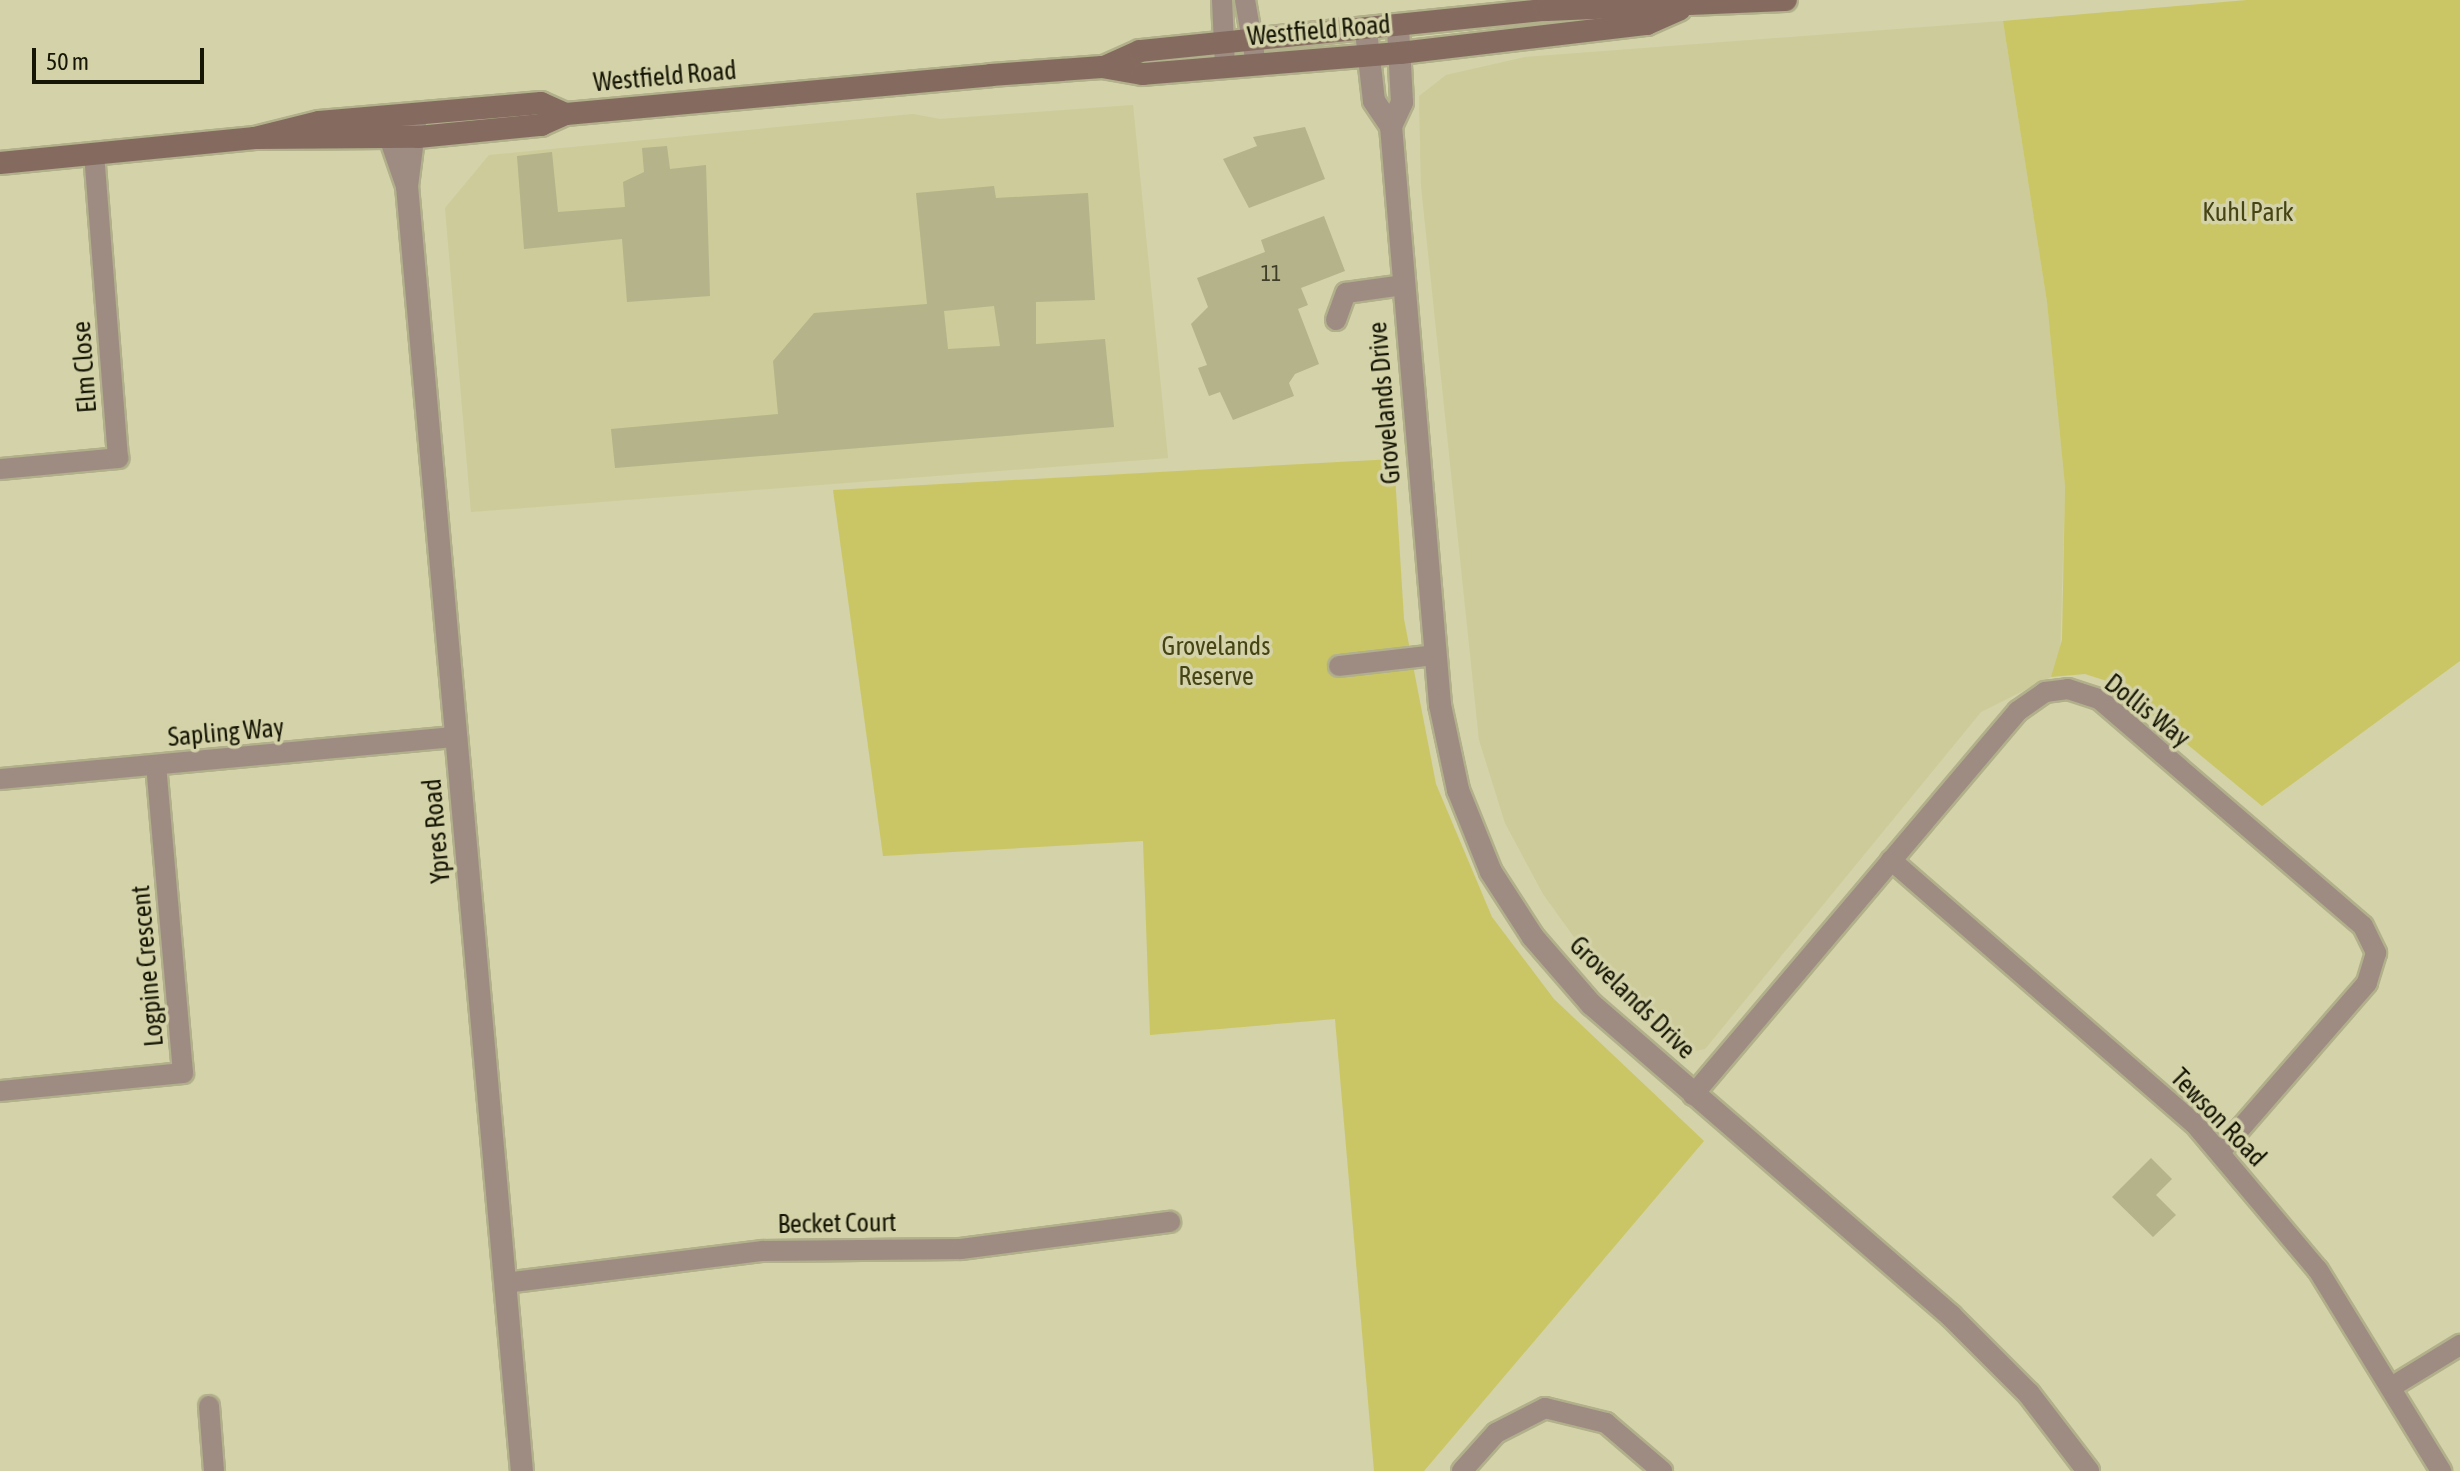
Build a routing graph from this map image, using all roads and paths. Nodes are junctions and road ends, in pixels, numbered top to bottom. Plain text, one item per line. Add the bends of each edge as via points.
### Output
1 (1222, 0) edge
2 (1245, 0) edge
3 (1786, 0) edge
4 (1546, 5) edge
5 (1575, 13) edge
6 (1398, 29) junction
7 (1366, 31) junction
8 (1549, 33) junction
9 (1254, 53) junction
10 (1400, 53) junction
11 (1368, 54) junction
12 (1224, 56) junction
13 (417, 126) junction
14 (1391, 126) junction
15 (386, 129) junction
16 (94, 154) junction
17 (0, 163) edge
18 (407, 186) junction
19 (1404, 285) junction
20 (1336, 320) dead end
21 (0, 469) edge
22 (1435, 655) junction
23 (1339, 666) dead end
24 (457, 737) junction
25 (156, 766) junction
26 (0, 779) edge
27 (1891, 860) junction
28 (0, 1091) edge
29 (1693, 1095) junction
30 (2220, 1152) junction
31 (1170, 1222) dead end
32 (505, 1283) junction
33 (2460, 1345) edge
34 (2393, 1386) junction
35 (209, 1406) dead end
36 (214, 1471) edge
37 (522, 1471) edge
38 (1462, 1471) edge
39 (1662, 1471) edge
40 (2088, 1471) edge
41 (2441, 1471) edge

1 - 12 street
2 - 9 street
3 - 5 main road, Westfield Road via 1680,9 1646,1
4 - 5 main road, Westfield Road
4 - 6 main road, Westfield Road
4 - 8 street
5 - 8 main road, Westfield Road
6 - 7 main road, Westfield Road
6 - 10 street, Grovelands Drive
7 - 9 main road, Westfield Road
7 - 11 street, Grovelands Drive
8 - 10 main road, Westfield Road
9 - 11 main road, Westfield Road
9 - 12 main road, Westfield Road
10 - 11 main road, Westfield Road
10 - 14 street, Grovelands Drive via 1402,102
11 - 14 street, Grovelands Drive via 1374,101
12 - 13 main road, Westfield Road via 1140,51 1102,67 566,114 541,103
13 - 15 main road, Westfield Road
13 - 18 street, Ypres Road
14 - 19 street, Grovelands Drive
15 - 16 main road, Westfield Road via 319,122 255,138
15 - 18 street, Ypres Road
16 - 17 main road, Westfield Road
16 - 21 street, Elm Close via 118,458
18 - 24 street, Ypres Road
19 - 20 street via 1346,293
19 - 22 street, Grovelands Drive
22 - 23 street
22 - 29 street, Grovelands Drive via 1458,790 1514,911 1591,1004
24 - 25 street, Sapling Way
24 - 32 street, Ypres Road
25 - 26 street, Sapling Way
25 - 28 street, Logpine Crescent via 183,1073
27 - 29 street, Dollis Way
27 - 30 street, Tewson Road
27 - 30 street, Dollis Way via 2018,711 2045,692 2068,689 2099,699 2363,926 2376,953 2367,983
29 - 40 street, Grovelands Drive via 1951,1316 2029,1394
30 - 34 street, Tewson Road via 2318,1270
31 - 32 street, Becket Court via 961,1249 763,1251
32 - 37 street, Ypres Road
33 - 34 street
34 - 41 street, Tewson Road
35 - 36 street
38 - 39 street via 1496,1433 1545,1408 1587,1413

